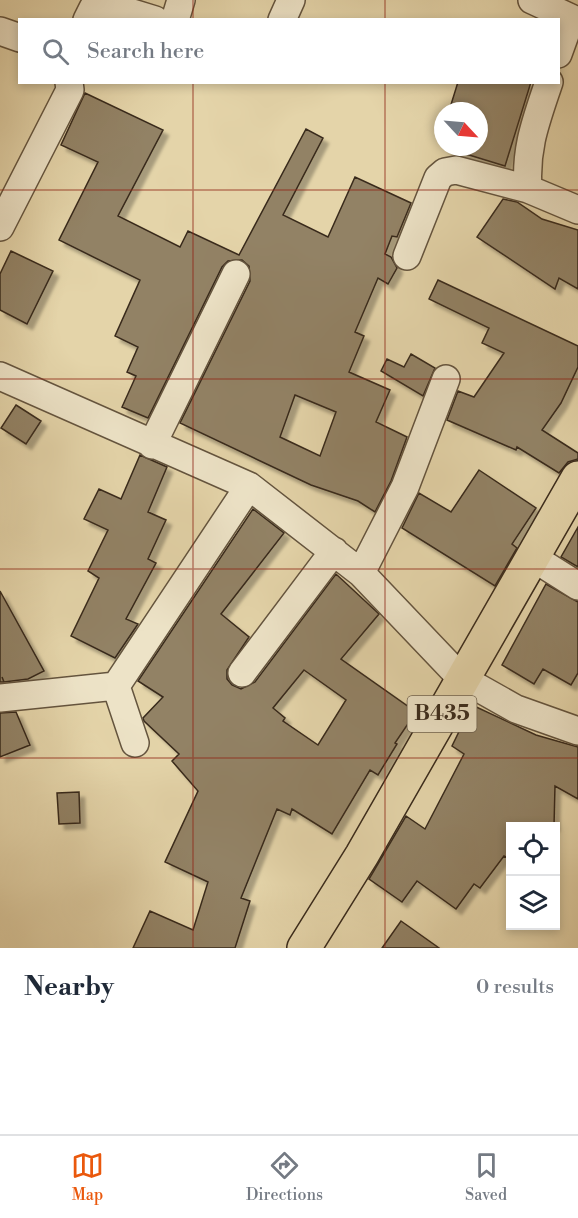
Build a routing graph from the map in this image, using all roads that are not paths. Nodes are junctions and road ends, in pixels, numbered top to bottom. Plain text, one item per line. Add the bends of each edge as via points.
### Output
1 (181, 0) edge
2 (291, 0) edge
3 (532, 0) edge
4 (574, 11) edge
5 (88, 18) edge
6 (148, 18) edge
7 (176, 18) edge
8 (283, 18) edge
9 (0, 31) edge
10 (18, 37) edge
11 (560, 49) edge
12 (69, 84) edge
13 (548, 84) edge
14 (528, 189) junction
15 (578, 210) edge
16 (0, 227) edge
17 (407, 256) dead end
18 (236, 274) dead end
19 (0, 376) edge
20 (446, 379) dead end
21 (152, 445) junction
22 (578, 478) edge
23 (249, 486) junction
24 (334, 552) junction
25 (532, 557) junction
26 (361, 573) junction
27 (578, 586) edge
28 (242, 673) dead end
29 (461, 678) junction
30 (116, 686) junction
31 (0, 698) edge
32 (578, 731) edge
33 (135, 743) dead end
34 (304, 948) edge

1 - 7 street
2 - 8 street
3 - 4 street
4 - 11 street
5 - 6 street via 93,8 103,4
9 - 10 street
12 - 16 street via 70,90
13 - 14 street via 526,162
14 - 15 street
14 - 17 street via 456,170 445,172 438,178
18 - 21 street
19 - 21 street
20 - 26 street via 405,487
21 - 23 street
22 - 25 main road, B435
23 - 24 street
23 - 30 street
24 - 26 street
24 - 28 street
25 - 27 street
25 - 29 main road, B435
26 - 29 street
29 - 32 street via 516,710
29 - 34 main road, B435 via 362,855
30 - 31 street
30 - 33 street

